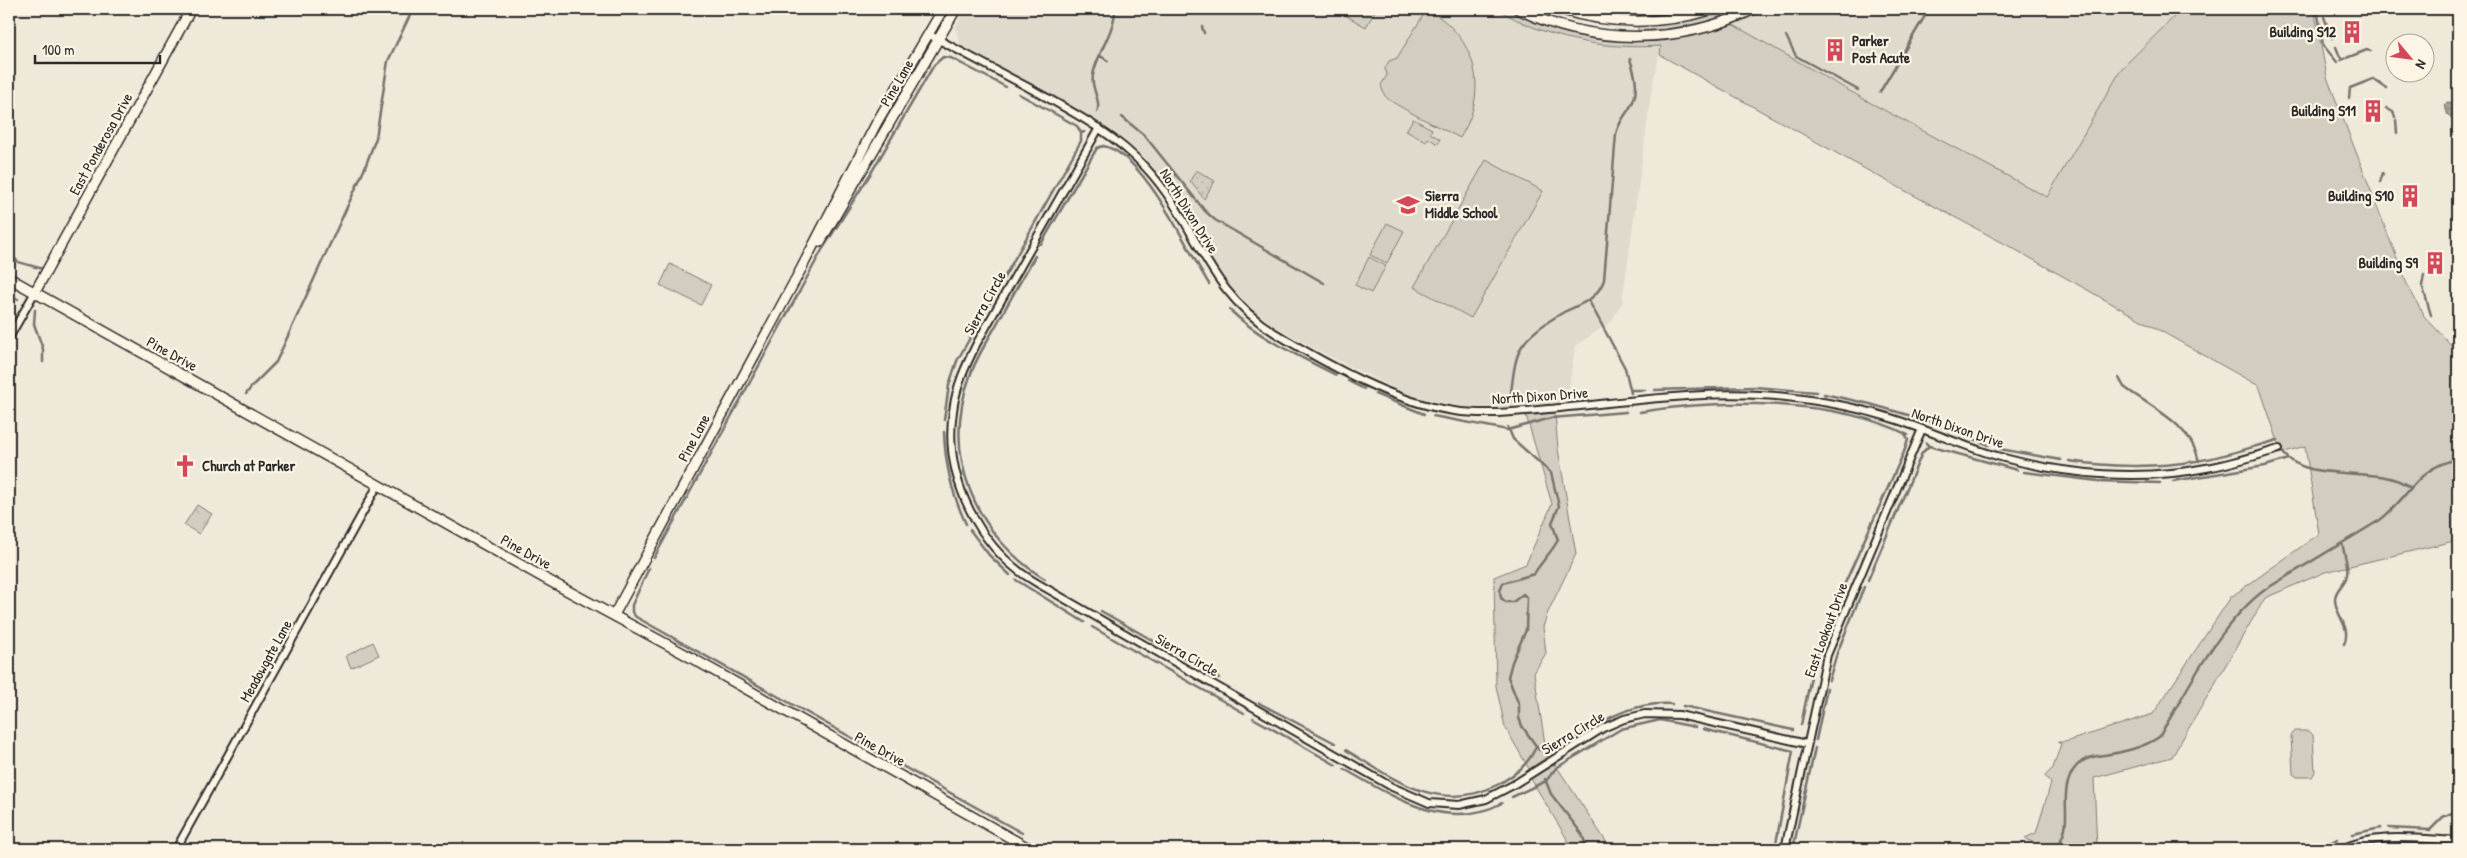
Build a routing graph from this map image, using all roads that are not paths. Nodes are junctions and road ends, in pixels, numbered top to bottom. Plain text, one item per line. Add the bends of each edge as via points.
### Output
1 (191, 9) edge
2 (943, 9) edge
3 (956, 9) edge
4 (1518, 9) edge
5 (1559, 9) edge
6 (1714, 9) edge
7 (1754, 9) edge
8 (928, 34) junction
9 (939, 39) junction
10 (1099, 128) junction
11 (799, 273) junction
12 (9, 278) edge
13 (35, 292) junction
14 (9, 338) edge
15 (1922, 429) junction
16 (2279, 449) dead end
17 (378, 485) junction
18 (614, 615) junction
19 (1807, 744) junction
20 (2458, 841) edge
21 (176, 849) edge
22 (1030, 849) edge
23 (1785, 849) edge
24 (2341, 849) edge

1 - 13 main road, East Ponderosa Drive
2 - 8 main road, Pine Lane
3 - 9 main road, Pine Lane
4 - 7 main road via 1576,29 1632,36 1694,30
5 - 6 main road via 1595,18 1636,21 1674,18
8 - 9 street, North Dixon Drive
8 - 11 main road, Pine Lane via 865,145
9 - 10 street, North Dixon Drive
9 - 11 main road, Pine Lane
10 - 15 street, North Dixon Drive via 1126,148 1155,177 1219,282 1247,312 1307,351 1402,397 1446,410 1492,413 1702,396 1777,396 1854,408
10 - 19 street, Sierra Circle via 977,342 963,370 954,402 952,445 961,489 984,534 1011,566 1345,761 1402,793 1429,803 1464,805 1490,797 1603,728 1649,714 1679,715
11 - 18 main road, Pine Lane
12 - 13 main road, Pine Drive
13 - 14 street
13 - 17 main road, Pine Drive
15 - 16 street, North Dixon Drive via 2011,460 2103,473 2193,470
15 - 19 street, East Lookout Drive via 1827,654
17 - 18 main road, Pine Drive
17 - 21 street, Meadowgate Lane
18 - 22 main road, Pine Drive
19 - 23 street, East Lookout Drive
20 - 24 street via 2384,838

